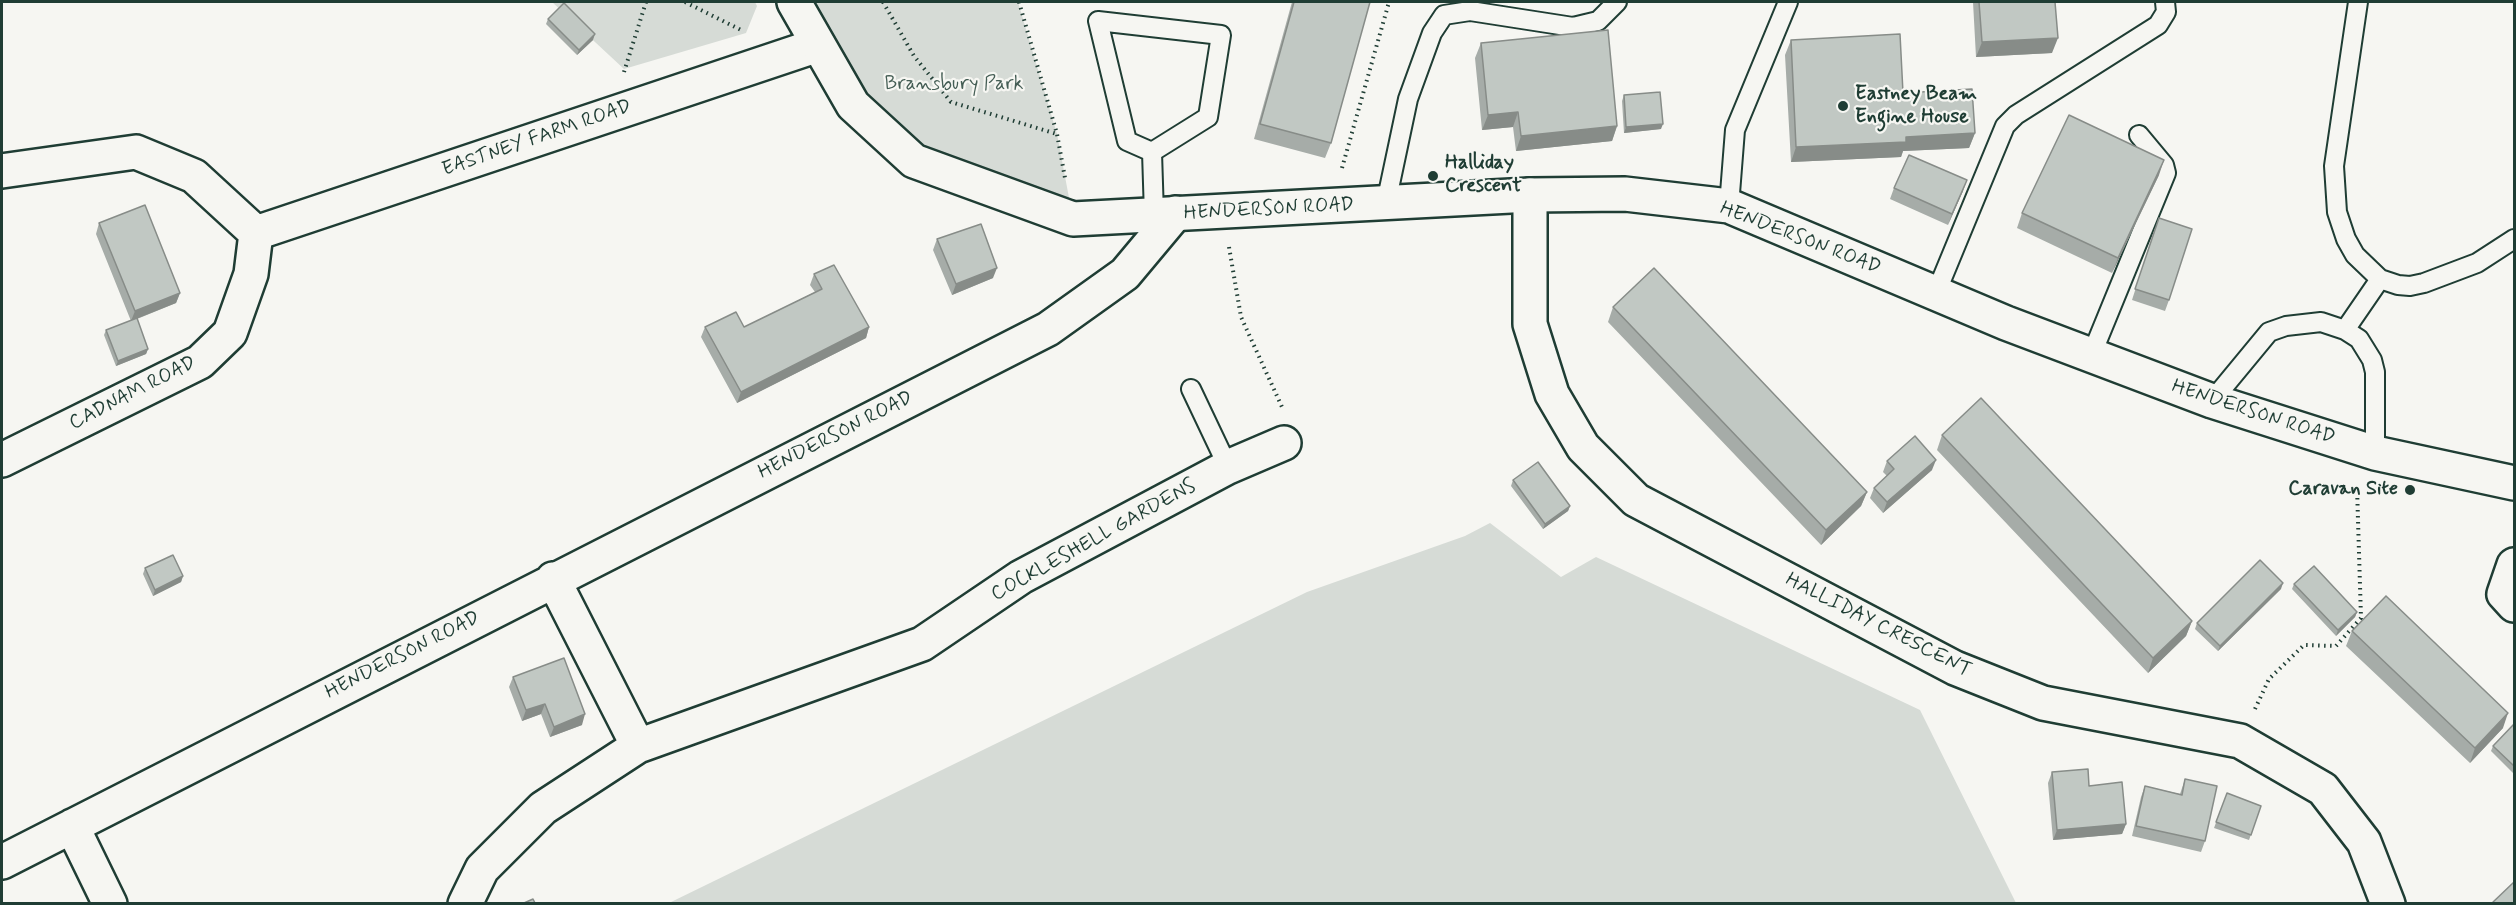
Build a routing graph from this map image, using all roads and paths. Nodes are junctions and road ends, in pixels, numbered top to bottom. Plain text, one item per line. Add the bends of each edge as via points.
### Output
1 (646, 2) edge
2 (685, 2) edge
3 (794, 2) edge
4 (883, 2) edge
5 (1018, 2) edge
6 (1389, 2) edge
7 (1617, 2) edge
8 (1788, 2) edge
9 (2165, 2) edge
10 (2358, 2) edge
11 (818, 45) junction
12 (766, 63) junction
13 (627, 109) junction
14 (1057, 134) junction
15 (2139, 135) dead end
16 (1152, 152) junction
17 (2, 171) edge
18 (1530, 195) junction
19 (1386, 203) junction
20 (1331, 206) junction
21 (1729, 206) junction
22 (1222, 211) junction
23 (1165, 214) junction
24 (1073, 219) junction
25 (256, 233) junction
26 (2514, 239) edge
27 (2380, 279) junction
28 (1936, 293) junction
29 (2345, 330) junction
30 (2091, 356) junction
31 (1191, 389) dead end
32 (2212, 401) junction
33 (1284, 443) joint
34 (2365, 450) junction
35 (2, 460) edge
36 (1228, 468) junction
37 (2514, 483) edge
38 (2514, 565) edge
39 (553, 579) junction
40 (2514, 605) edge
41 (2240, 741) junction
42 (638, 746) junction
43 (72, 826) junction
44 (2, 862) edge
45 (110, 903) edge
46 (465, 903) edge
47 (2388, 903) edge

1 - 13 path via 624,69
2 - 12 path via 746,33
3 - 11 street
4 - 14 path via 914,56 951,102
5 - 14 path
6 - 20 path
7 - 19 lane via 1598,21 1573,27 1470,11 1444,15 1432,33 1407,99
8 - 21 lane via 1735,130
9 - 28 lane via 2166,12 2158,25 2016,115 2005,126
10 - 27 lane via 2335,148 2335,198 2346,239
11 - 12 street, EASTNEY FARM ROAD
11 - 24 street via 853,105 914,161
12 - 13 street, EASTNEY FARM ROAD
13 - 25 street, EASTNEY FARM ROAD
14 - 24 path
15 - 30 lane via 2164,165 2166,173
16 - 16 lane via 1127,141 1098,21 1221,35 1208,117
16 - 23 lane
17 - 25 street via 136,152 194,176
18 - 19 street, HENDERSON ROAD
18 - 21 street, HENDERSON ROAD via 1625,194
18 - 41 street, HALLIDAY CRESCENT via 1530,324 1552,394 1583,447 1636,500 1955,668 2043,703
19 - 20 street, HENDERSON ROAD
20 - 22 street, HENDERSON ROAD
21 - 28 street, HENDERSON ROAD
22 - 23 street, HENDERSON ROAD
22 - 33 path via 1241,317 1295,437
23 - 24 street
23 - 39 street, HENDERSON ROAD via 1125,274 1048,329
25 - 35 street, CADNAM ROAD via 251,274 230,333 200,362
26 - 27 lane via 2477,263 2424,284 2398,285
27 - 29 lane
28 - 30 street, HENDERSON ROAD
29 - 32 lane via 2322,322 2307,322 2269,332
29 - 34 lane via 2365,347 2375,372
30 - 32 street, HENDERSON ROAD
31 - 36 lane
32 - 34 street, HENDERSON ROAD
33 - 36 street, COCKLESHELL GARDENS
34 - 37 street, HENDERSON ROAD
34 - 41 path via 2361,618 2337,646 2304,645 2269,679
36 - 42 street, COCKLESHELL GARDENS via 1021,577 922,644
38 - 40 street via 2504,594
39 - 42 street
39 - 43 street, HENDERSON ROAD
41 - 47 street, HALLIDAY CRESCENT via 2323,789 2364,842
42 - 46 street, COCKLESHELL GARDENS via 543,808 482,869
43 - 44 street, HENDERSON ROAD
43 - 45 street

